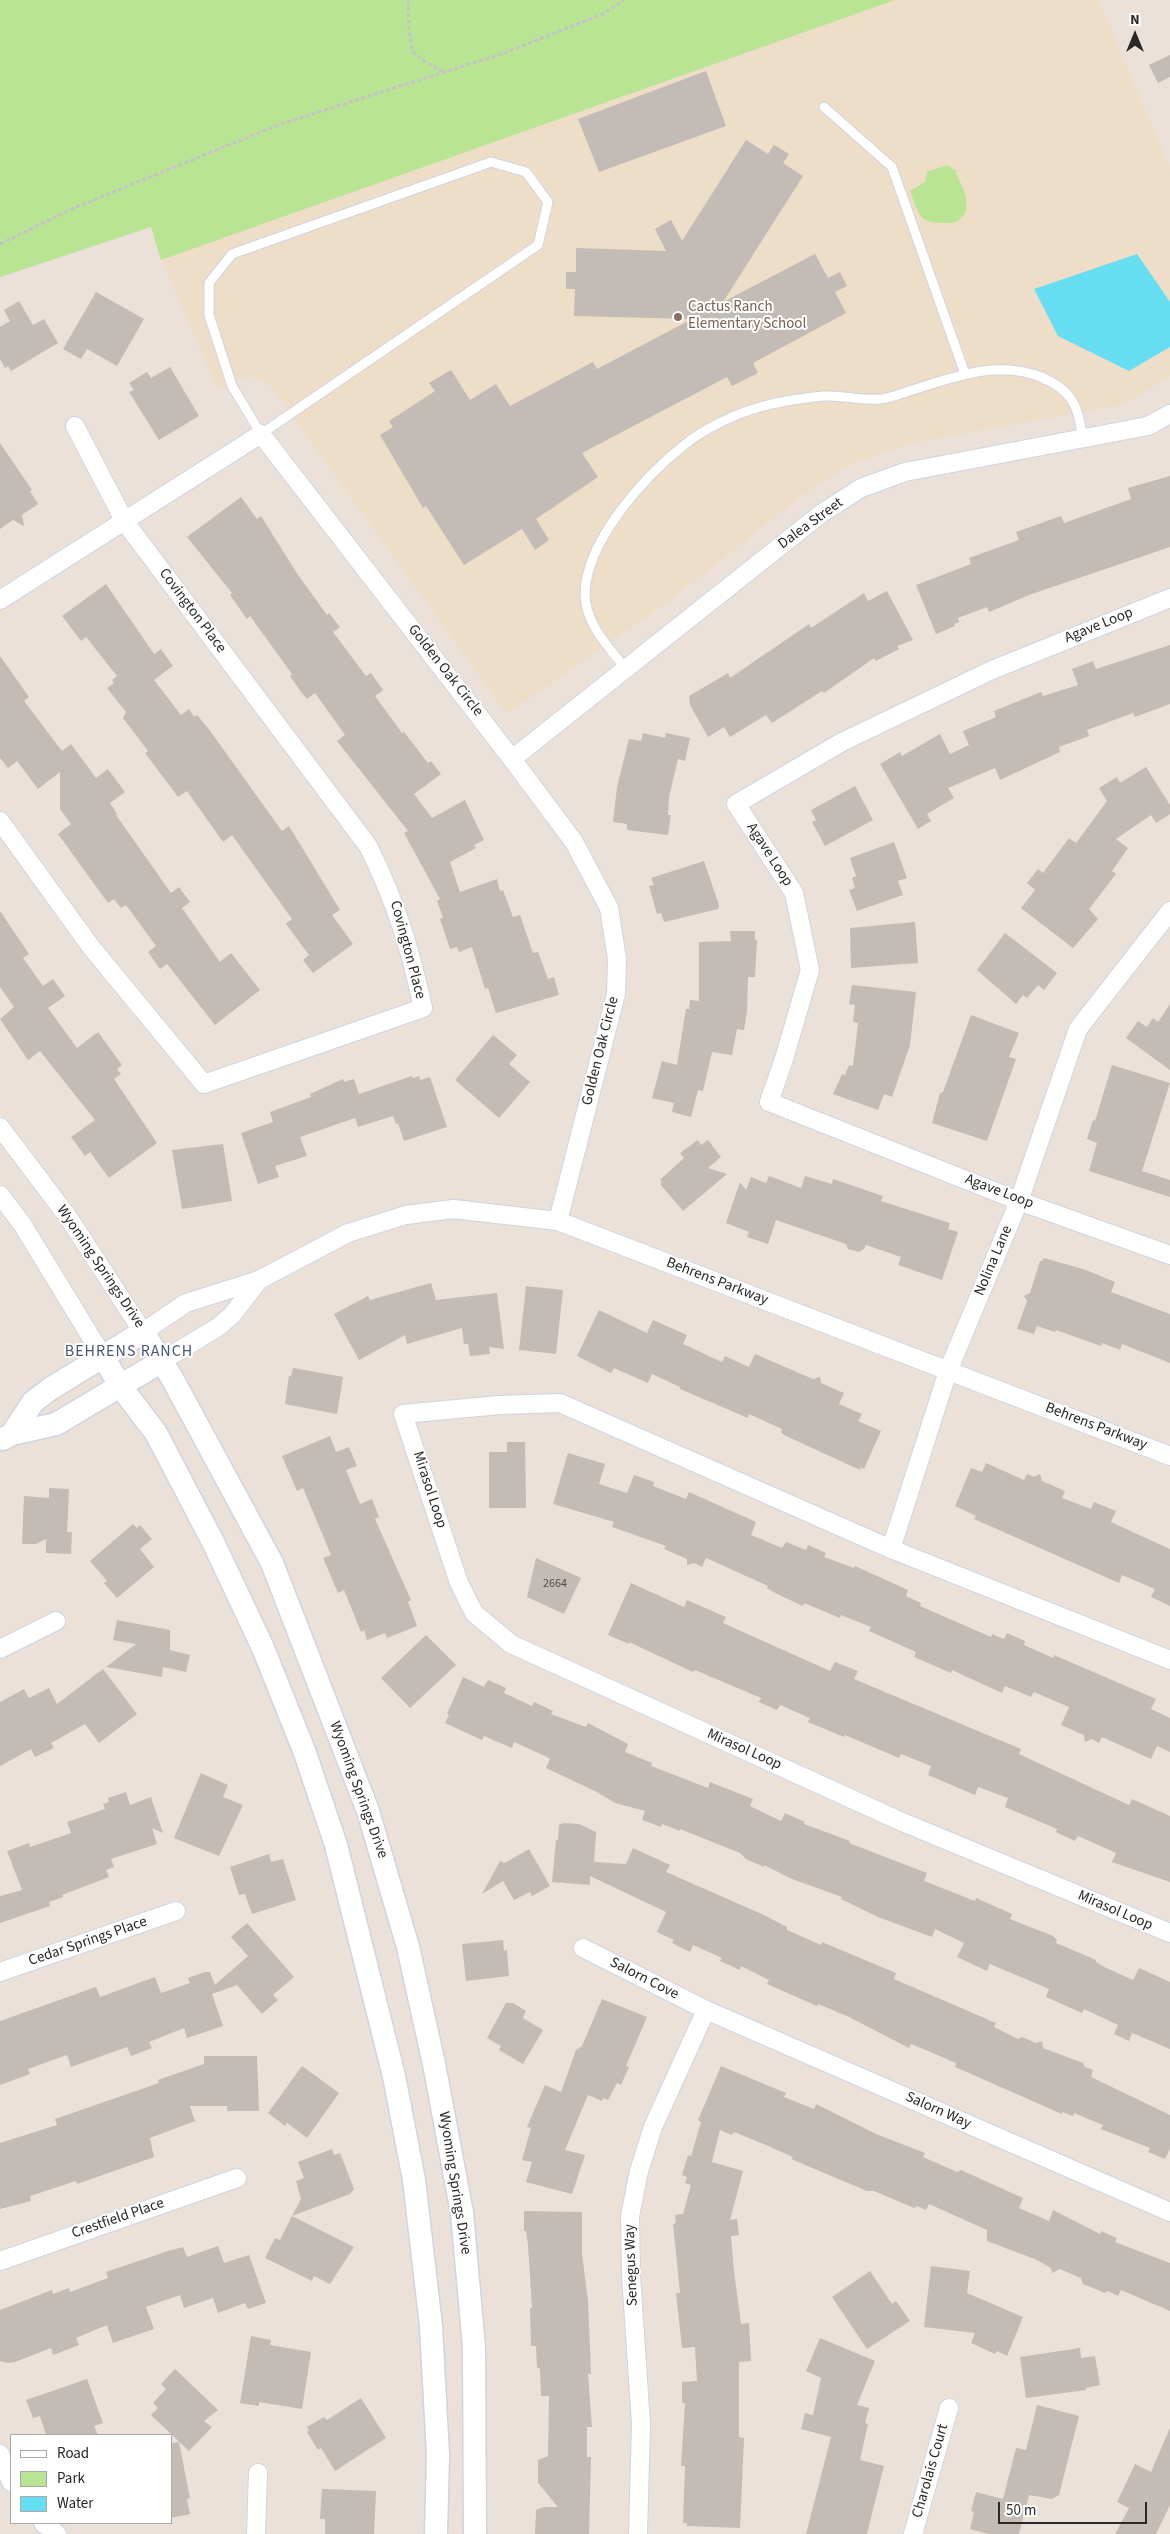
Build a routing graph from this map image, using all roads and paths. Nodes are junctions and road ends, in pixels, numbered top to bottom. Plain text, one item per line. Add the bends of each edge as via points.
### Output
1 (408, 0) edge
2 (624, 0) edge
3 (446, 73) junction
4 (824, 107) dead end
5 (0, 244) edge
6 (965, 374) junction
7 (1170, 414) edge
8 (75, 426) dead end
9 (262, 434) junction
10 (1083, 438) junction
11 (125, 522) junction
12 (1170, 598) edge
13 (0, 600) edge
14 (626, 669) junction
15 (512, 759) junction
16 (0, 821) edge
17 (1170, 911) edge
18 (0, 1127) edge
19 (0, 1196) edge
20 (1019, 1201) junction
21 (558, 1221) junction
22 (1170, 1255) edge
23 (259, 1280) junction
24 (143, 1332) junction
25 (102, 1355) junction
26 (162, 1361) junction
27 (948, 1370) junction
28 (121, 1387) junction
29 (6, 1437) edge
30 (1170, 1456) edge
31 (891, 1550) junction
32 (56, 1621) dead end
33 (0, 1650) edge
34 (1170, 1660) edge
35 (176, 1911) dead end
36 (1170, 1933) edge
37 (583, 1948) dead end
38 (0, 1972) edge
39 (706, 2010) junction
40 (237, 2178) dead end
41 (1170, 2212) edge
42 (0, 2260) edge
43 (949, 2408) dead end
44 (0, 2454) edge
45 (258, 2473) dead end
46 (10, 2479) edge
47 (44, 2524) edge
48 (57, 2534) edge
49 (256, 2534) edge
50 (436, 2534) edge
51 (475, 2534) edge
52 (638, 2534) edge
53 (913, 2534) edge

1 - 3 path via 412,51
2 - 3 path via 603,14
3 - 5 path via 278,125 119,188
4 - 6 lane via 892,167
6 - 10 lane via 1000,368 1025,370 1048,380 1067,391 1077,408
6 - 14 lane via 881,399 824,396 760,407 720,423 678,449 654,470 626,504 602,540 588,570 585,595 590,618
7 - 10 street, Dalea Street via 1148,426
8 - 11 street, Covington Place
9 - 9 lane via 538,245 548,202 526,172 491,162 232,254 209,283 209,315 232,386
9 - 11 street
9 - 15 street, Golden Oak Circle
10 - 14 street, Dalea Street via 905,472 861,488 822,513
11 - 13 street
11 - 16 street, Covington Place via 368,846 390,891 412,957 423,1008 204,1084 91,947
12 - 20 street, Agave Loop via 992,670 842,742 736,804 794,893 810,970 769,1102
14 - 15 street, Dalea Street
15 - 21 street, Golden Oak Circle via 574,842 600,889 609,908 617,959 616,994
17 - 20 street, Nolina Lane via 1078,1029
18 - 24 street, Wyoming Springs Drive via 68,1217
19 - 25 street via 22,1224
20 - 22 street, Agave Loop
20 - 27 street, Nolina Lane
21 - 23 street, Behrens Parkway via 453,1209 406,1215 348,1233
21 - 27 street, Behrens Parkway
23 - 24 street, Behrens Parkway via 186,1303
23 - 26 street, Behrens Parkway via 232,1315 218,1327
24 - 25 street, Behrens Parkway
24 - 26 street, Wyoming Springs Drive
25 - 28 street
25 - 29 street, Behrens Parkway via 33,1402
26 - 28 street, Behrens Parkway
26 - 51 street, Wyoming Springs Drive via 272,1563 368,1811 408,1947 462,2213 474,2347
27 - 30 street, Behrens Parkway
27 - 31 street, Nolina Lane
28 - 29 street, Behrens Parkway via 56,1424
28 - 50 street via 156,1434 214,1544 263,1648 305,1753 336,1845 387,2047 414,2180 432,2336 438,2455
31 - 34 street, Mirasol Loop
31 - 36 street, Mirasol Loop via 560,1404 499,1405 403,1414 459,1583 474,1613 511,1644 900,1821
32 - 33 street
35 - 38 street, Cedar Springs Place
37 - 39 street, Salorn Cove
39 - 41 street, Salorn Way
39 - 52 street, Senegus Way via 653,2127 639,2171 630,2216 641,2424
40 - 42 street, Crestfield Place
43 - 53 street, Charolais Court
44 - 46 street
45 - 49 street
47 - 48 street

